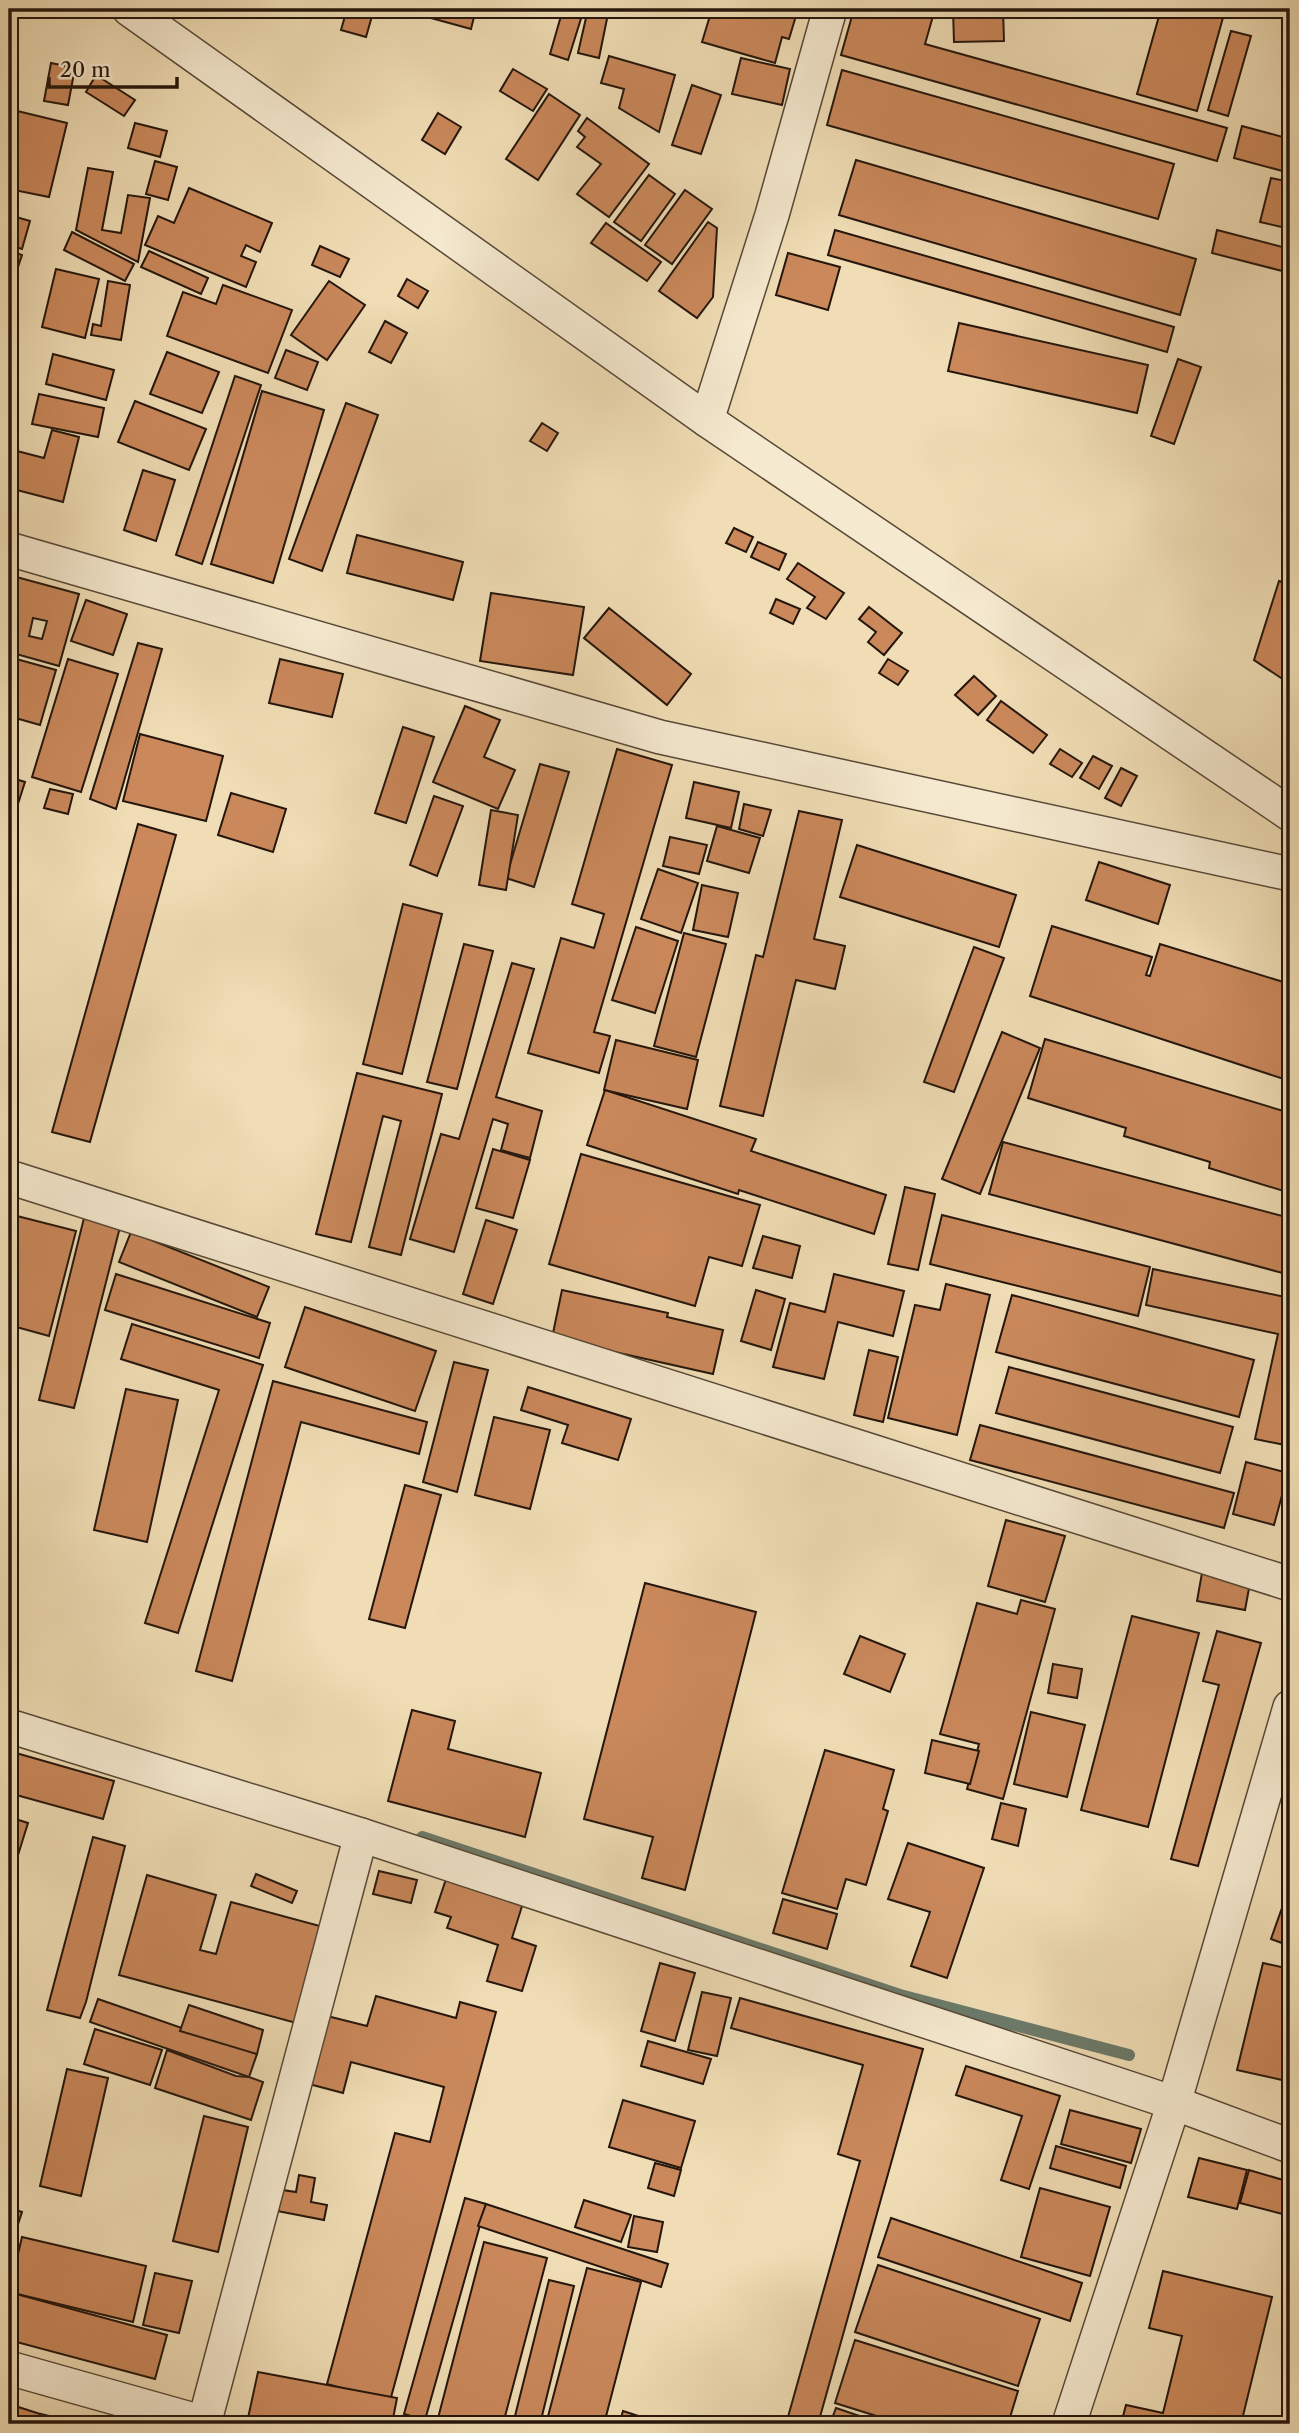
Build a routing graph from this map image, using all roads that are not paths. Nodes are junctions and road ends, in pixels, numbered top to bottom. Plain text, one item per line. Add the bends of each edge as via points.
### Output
1 (129, 9) edge
2 (830, 9) edge
3 (707, 420) junction
4 (9, 549) edge
5 (1290, 814) edge
6 (1290, 874) edge
7 (9, 1177) edge
8 (1290, 1584) edge
9 (1290, 1707) edge
10 (9, 1726) edge
11 (361, 1835) junction
12 (1174, 2103) junction
13 (1290, 2146) edge
14 (9, 2368) edge
15 (205, 2424) edge
16 (1069, 2424) edge

1 - 3 street
2 - 3 street
3 - 5 street
4 - 6 street via 660,737
7 - 8 street
9 - 12 street
10 - 11 street
11 - 12 street
11 - 15 street
12 - 13 street
12 - 16 street
14 - 15 street

